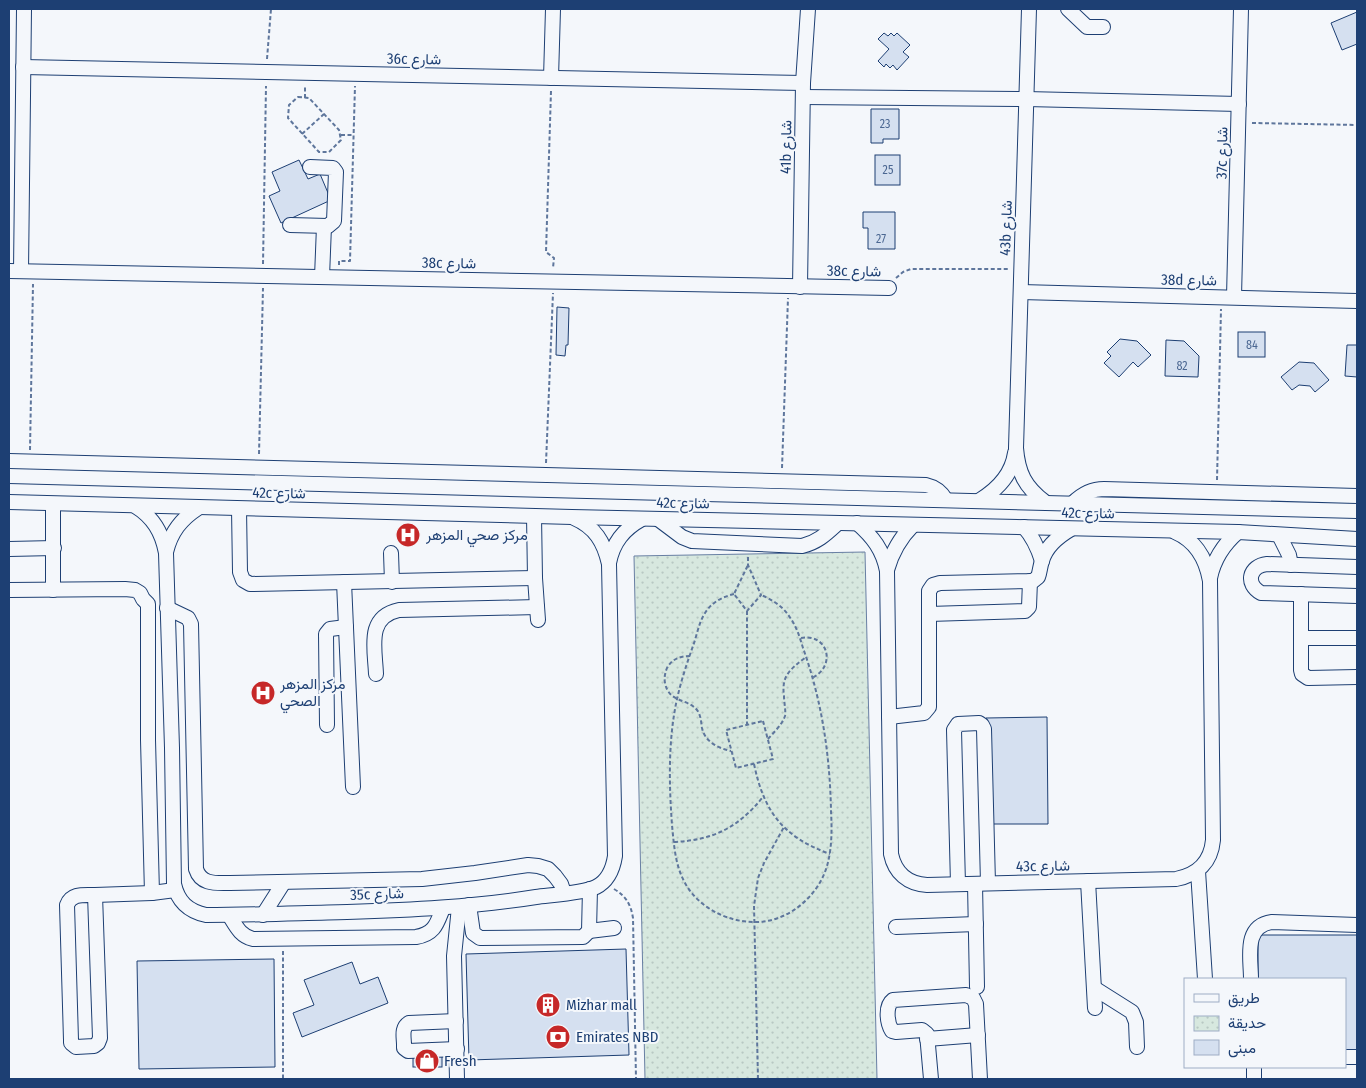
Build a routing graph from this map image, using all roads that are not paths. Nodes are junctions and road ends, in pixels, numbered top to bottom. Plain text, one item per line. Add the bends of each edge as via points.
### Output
1 (24, 9) edge
2 (554, 9) edge
3 (808, 9) edge
4 (1028, 9) edge
5 (1068, 9) edge
6 (1242, 9) edge
7 (1103, 27) dead end
8 (23, 66) junction
9 (552, 78) junction
10 (803, 90) junction
11 (1026, 99) junction
12 (1239, 104) junction
13 (310, 167) dead end
14 (290, 226) dead end
15 (324, 226) junction
16 (21, 271) edge
17 (322, 277) junction
18 (800, 287) junction
19 (889, 288) road end
20 (1020, 292) junction
21 (1228, 297) junction
22 (1357, 301) edge
23 (1016, 448) junction
24 (9, 462) edge
25 (9, 476) edge
26 (1357, 496) edge
27 (946, 500) junction
28 (980, 500) junction
29 (9, 502) edge
30 (1045, 502) junction
31 (1073, 503) junction
32 (53, 504) junction
33 (134, 506) junction
34 (198, 508) junction
35 (239, 509) junction
36 (1357, 510) edge
37 (534, 516) junction
38 (572, 517) junction
39 (642, 519) junction
40 (658, 519) junction
41 (838, 523) junction
42 (857, 523) junction
43 (913, 525) junction
44 (1024, 527) junction
45 (1071, 529) junction
46 (1173, 531) junction
47 (1238, 532) junction
48 (1279, 535) junction
49 (1357, 539) edge
50 (54, 548) junction
51 (9, 550) edge
52 (166, 553) junction
53 (391, 553) dead end
54 (1042, 561) junction
55 (609, 564) junction
56 (1291, 565) junction
57 (1357, 567) edge
58 (887, 571) junction
59 (535, 578) junction
60 (1210, 581) junction
61 (344, 582) junction
62 (392, 582) junction
63 (1030, 582) junction
64 (9, 590) edge
65 (53, 590) junction
66 (1301, 594) junction
67 (1357, 596) edge
68 (167, 608) junction
69 (929, 614) junction
70 (346, 627) junction
71 (1301, 638) junction
72 (1357, 638) edge
73 (376, 674) dead end
74 (1357, 677) edge
75 (889, 717) junction
76 (327, 725) dead end
77 (148, 740) junction
78 (172, 748) junction
79 (353, 787) dead end
80 (196, 838) junction
81 (173, 851) junction
82 (1198, 871) junction
83 (1088, 881) junction
84 (284, 882) junction
85 (958, 884) junction
86 (982, 884) junction
87 (596, 886) junction
88 (175, 890) junction
89 (152, 893) junction
90 (564, 893) junction
91 (95, 895) junction
92 (464, 906) junction
93 (443, 908) junction
94 (229, 915) junction
95 (263, 915) junction
96 (976, 924) junction
97 (1357, 925) edge
98 (896, 927) dead end
99 (614, 928) dead end
100 (589, 930) junction
101 (1205, 978) edge
102 (1252, 978) edge
103 (977, 987) dead end
104 (1094, 988) junction
105 (1095, 1008) dead end
106 (456, 1020) junction
107 (978, 1035) junction
108 (927, 1040) junction
109 (1137, 1048) dead end
110 (457, 1049) junction
111 (457, 1079) edge
112 (930, 1079) edge
113 (980, 1079) edge

1 - 8 street
2 - 9 street
3 - 10 street, 41b شارع
4 - 11 street, 43b شارع
5 - 7 street via 1087,27
6 - 12 street, 37c شارع
8 - 9 street, 36c شارع
8 - 16 street
9 - 10 street, 36c شارع
10 - 11 street, 36c شارع
10 - 18 street, 41b شارع
11 - 12 street, 36c شارع
11 - 20 street, 43b شارع
12 - 21 street, 37c شارع
13 - 15 street via 333,168 336,172 335,217 331,224
14 - 15 street
15 - 17 street
16 - 17 street, 38c شارع
17 - 18 street, 38c شارع
18 - 19 street, 38c شارع
20 - 21 street, 38d شارع
20 - 23 street, 43b شارع
21 - 22 street, 38d شارع
23 - 28 street, 43b شارع via 1005,479
23 - 30 street, 43b شارع via 1023,479
24 - 27 street via 926,485 940,491
25 - 27 street, 42c شارع
26 - 31 street via 1104,488 1084,494
27 - 28 street, 42c شارع
28 - 30 street, 42c شارع
29 - 32 street, 42c شارع
30 - 31 street, 42c شارع
31 - 36 street, 42c شارع
32 - 33 street, 42c شارع
32 - 50 street
33 - 34 street, 42c شارع
33 - 52 street via 153,520 160,530
34 - 35 street, 42c شارع
34 - 52 street via 180,522
35 - 37 street, 42c شارع
35 - 61 street via 241,576 246,582
37 - 38 street, 42c شارع
37 - 59 street
38 - 39 street, 42c شارع
38 - 55 street via 598,535
39 - 40 street, 42c شارع
39 - 55 street via 623,532 611,552
40 - 41 street, 42c شارع
40 - 41 street via 692,542 802,546 819,540
41 - 42 street, 42c شارع
42 - 43 street, 42c شارع
42 - 58 street, 43c شارع via 878,544
43 - 44 street, 42c شارع
43 - 58 street, 43c شارع via 896,546
44 - 45 street, 42c شارع
44 - 54 street via 1037,546
45 - 46 street, 42c شارع
45 - 54 street via 1050,545
46 - 47 street, 42c شارع
46 - 60 street via 1196,547 1206,563
47 - 48 street, 42c شارع
47 - 60 street via 1219,554
48 - 49 street, 42c شارع
48 - 56 street
50 - 51 street
50 - 65 street
52 - 68 street
53 - 62 street
54 - 63 street via 1038,577
55 - 87 street via 615,856 611,871
56 - 57 street
56 - 66 street via 1261,565 1252,573 1252,585 1261,593
58 - 75 street, 43c شارع
59 - 62 street
59 - 73 street via 538,614 399,610 383,616 375,632
60 - 82 street via 1213,840 1210,856
61 - 62 street
61 - 70 street
63 - 69 street via 1029,607 1025,611
63 - 69 street via 936,583 929,591
64 - 65 street
65 - 77 street via 125,588 140,593 148,604
66 - 67 street
66 - 71 street
68 - 78 street
68 - 80 street via 188,618 191,624
69 - 75 street via 929,707 924,713
70 - 76 street via 330,629 326,634
70 - 79 street
71 - 72 street
71 - 74 street via 1301,670 1304,676
75 - 85 street, 43c شارع via 893,861 900,874 913,882
77 - 78 street
77 - 89 street
78 - 81 street
80 - 81 street via 186,847
80 - 84 street via 196,868 206,881
81 - 88 street
82 - 83 street, 43c شارع via 1176,879
82 - 101 street
83 - 86 street, 43c شارع
83 - 104 street
84 - 90 street via 422,879 528,865 552,872
84 - 95 street
85 - 86 street, 43c شارع
85 - 86 street via 954,730 958,724 979,723 984,729
86 - 96 street
87 - 90 street, 35c شارع
87 - 100 street
88 - 89 street
88 - 94 street, 35c شارع via 192,911
89 - 91 street
90 - 92 street, 35c شارع
91 - 91 street via 73,896 67,905 71,1043 76,1047 94,1046 100,1038
92 - 93 street, 35c شارع
92 - 100 street via 473,933 480,938 580,937
92 - 106 street via 454,956
93 - 94 street via 433,929 423,936 253,939 241,933
93 - 95 street, 35c شارع
94 - 95 street, 35c شارع
96 - 98 street
96 - 103 street
97 - 102 street via 1272,922 1259,926 1251,938
99 - 100 street
104 - 105 street
104 - 109 street via 1132,1012 1136,1022
106 - 110 street
106 - 110 street via 406,1024 404,1048 408,1051
107 - 108 street
107 - 108 street via 976,1001 971,996 890,1002 889,1026 892,1031 924,1031
107 - 113 street
108 - 112 street
110 - 111 street

